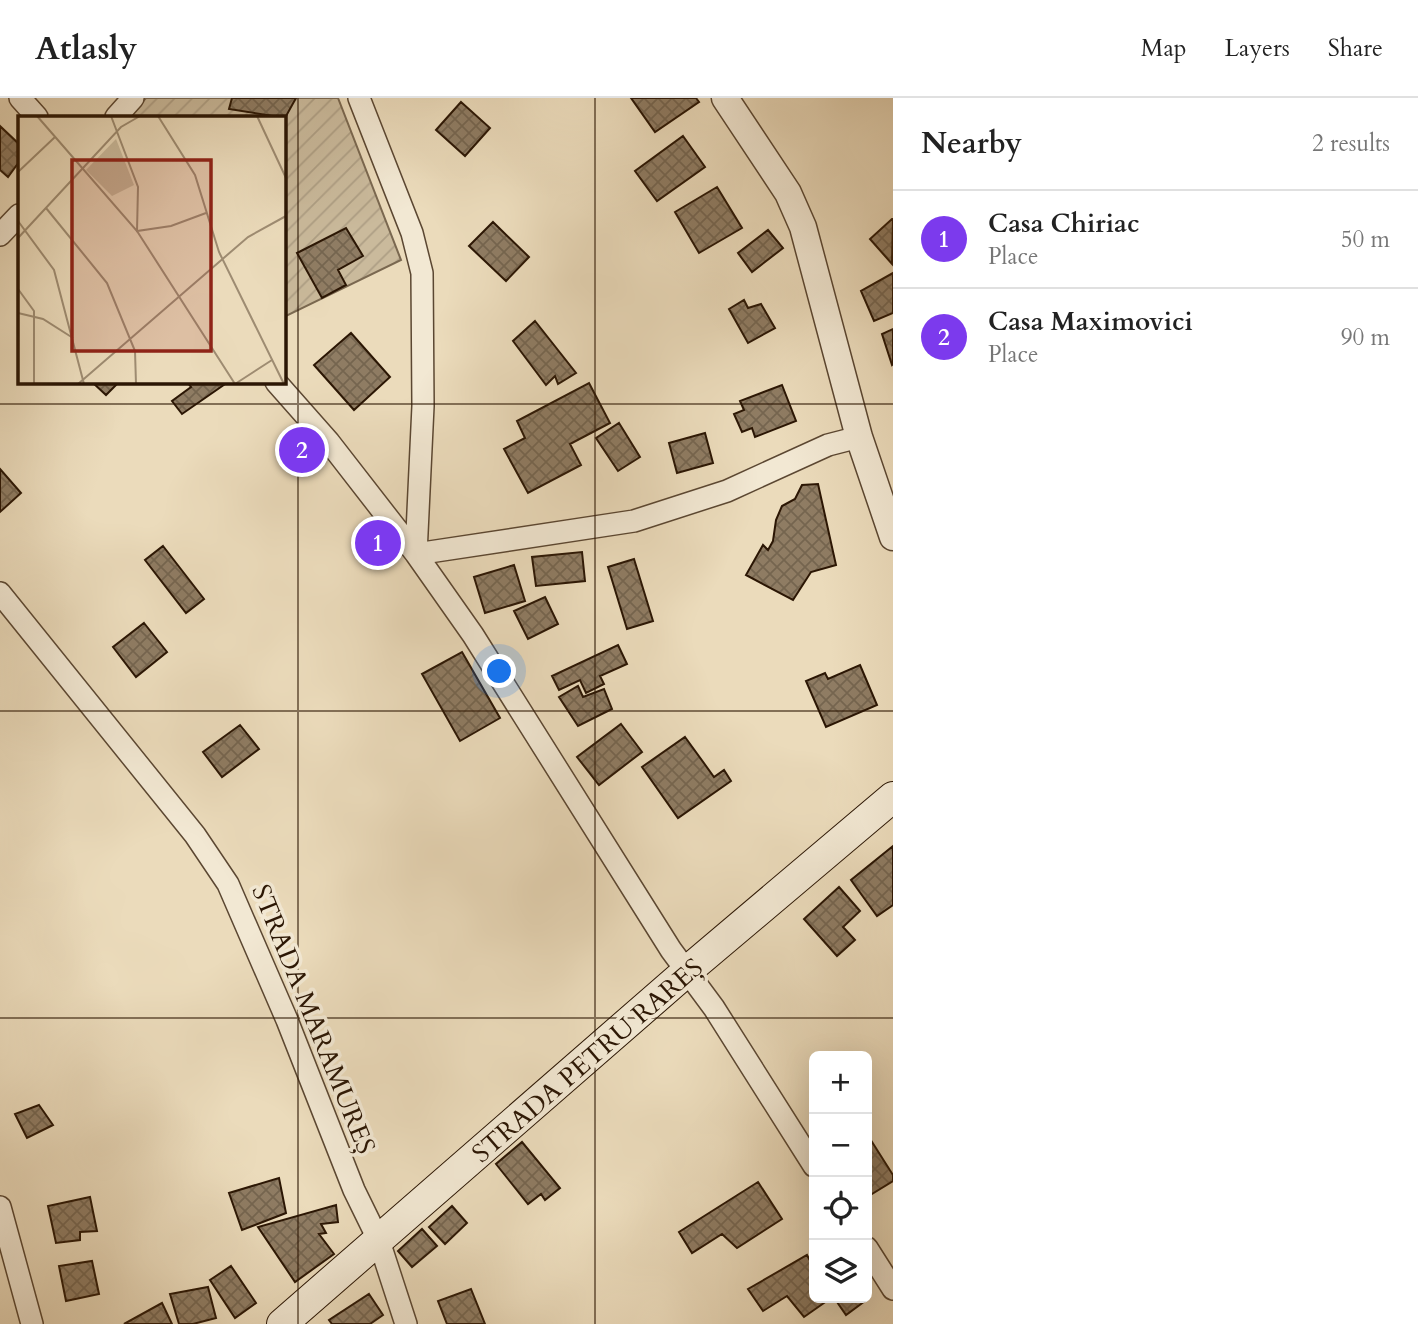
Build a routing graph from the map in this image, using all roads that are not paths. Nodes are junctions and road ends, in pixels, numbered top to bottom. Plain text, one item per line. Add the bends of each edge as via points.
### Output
1 (20, 98) edge
2 (133, 98) edge
3 (359, 98) edge
4 (725, 98) edge
5 (36, 116) edge
6 (117, 116) edge
7 (18, 216) edge
8 (0, 235) edge
9 (277, 383) edge
10 (859, 437) junction
11 (893, 537) edge
12 (416, 554) junction
13 (0, 593) edge
14 (893, 797) edge
15 (686, 972) junction
16 (809, 1158) edge
17 (0, 1207) edge
18 (379, 1241) junction
19 (872, 1256) edge
20 (893, 1289) edge
21 (32, 1324) edge
22 (282, 1324) edge
23 (406, 1324) edge

1 - 5 street
2 - 6 street
3 - 12 street via 412,233 422,273 424,407
4 - 10 street via 788,193 803,227
7 - 8 street
9 - 12 street
10 - 11 street
10 - 12 street via 828,445 727,491 634,521
12 - 15 street via 473,635
13 - 18 street, STRADA MARAMUREȘ via 195,835 228,884
14 - 15 main road, STRADA PETRU RAREȘ
15 - 16 street via 714,1008
15 - 18 main road, STRADA PETRU RAREȘ
17 - 21 street
18 - 22 main road, STRADA PETRU RAREȘ
18 - 23 street, STRADA MARAMUREȘ
19 - 20 street

